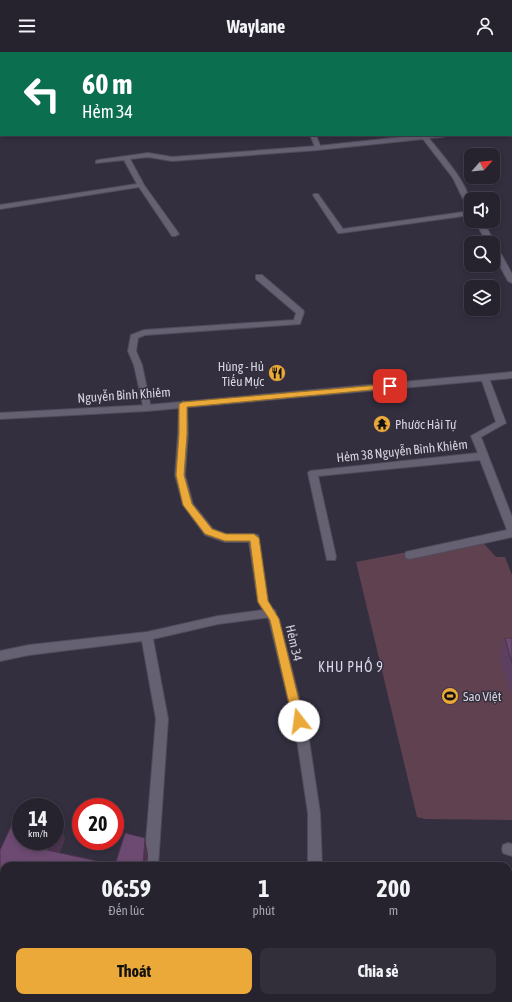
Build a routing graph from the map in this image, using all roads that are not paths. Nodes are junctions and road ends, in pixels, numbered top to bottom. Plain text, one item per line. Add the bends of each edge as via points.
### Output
1 (313, 136) edge
2 (423, 136) edge
3 (318, 148) junction
4 (126, 158) junction
5 (98, 162) dead end
6 (141, 186) junction
7 (464, 193) edge
8 (316, 195) dead end
9 (0, 207) edge
10 (464, 214) edge
11 (175, 234) dead end
12 (500, 259) edge
13 (259, 277) dead end
14 (512, 281) edge
15 (512, 375) edge
16 (485, 378) junction
17 (183, 404) junction
18 (147, 408) junction
19 (0, 416) edge
20 (484, 456) junction
21 (512, 531) edge
22 (410, 556) dead end
23 (331, 557) dead end
24 (271, 614) junction
25 (147, 636) junction
26 (0, 656) edge
27 (152, 862) edge
28 (315, 862) edge

1 - 3 street
2 - 3 street
2 - 7 street via 456,178
3 - 4 street via 172,159 148,155
4 - 5 street
4 - 6 street
6 - 9 street
6 - 11 street
8 - 10 street via 340,231
12 - 14 street
13 - 18 street via 300,312 298,322 144,333 134,337 132,351 138,365
15 - 16 street, Nguyễn Bỉnh Khiêm
16 - 17 street, Nguyễn Bỉnh Khiêm
16 - 20 street, Hẻm 38 Nguyễn Bỉnh Khiêm via 501,424 476,436
17 - 18 street, Nguyễn Bỉnh Khiêm
17 - 24 street, Hẻm 34 via 180,475 188,505 209,532 225,538 254,538 263,602
18 - 19 street, Nguyễn Bỉnh Khiêm
20 - 21 street
20 - 23 street, Hẻm 38 Nguyễn Bỉnh Khiêm via 313,473
21 - 22 street
24 - 25 street via 218,620
24 - 28 street, Hẻm 34 via 302,733 314,813
25 - 26 street via 29,650
25 - 27 street via 162,719

